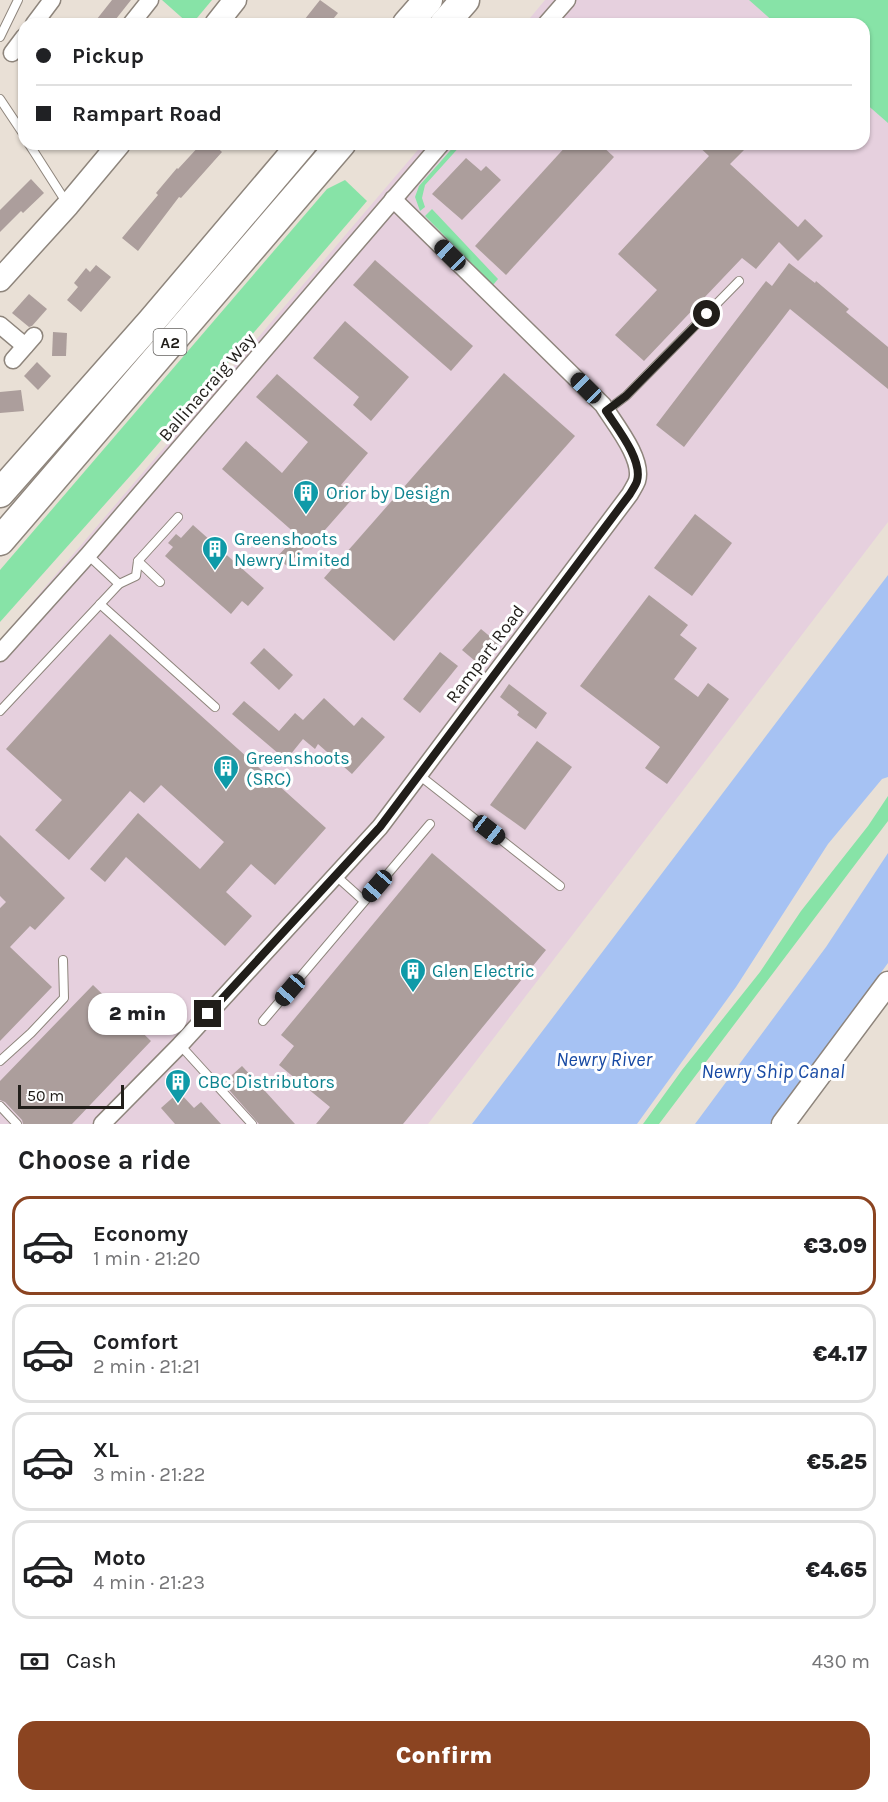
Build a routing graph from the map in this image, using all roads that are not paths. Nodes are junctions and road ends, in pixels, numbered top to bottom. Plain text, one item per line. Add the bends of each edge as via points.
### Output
1 (18, 0) edge
2 (52, 0) edge
3 (150, 0) edge
4 (235, 0) edge
5 (428, 0) edge
6 (465, 0) edge
7 (567, 0) edge
8 (43, 18) edge
9 (135, 18) edge
10 (221, 18) edge
11 (412, 18) edge
12 (449, 18) edge
13 (551, 18) edge
14 (0, 37) edge
15 (18, 45) edge
16 (12, 53) dead end
17 (0, 99) edge
18 (18, 126) edge
19 (33, 150) edge
20 (114, 150) edge
21 (297, 150) edge
22 (336, 150) edge
23 (436, 150) edge
24 (393, 199) junction
25 (68, 206) junction
26 (0, 280) edge
27 (739, 281) dead end
28 (0, 325) edge
29 (13, 360) dead end
30 (606, 411) junction
31 (0, 493) edge
32 (178, 517) dead end
33 (0, 540) edge
34 (88, 555) junction
35 (138, 561) junction
36 (160, 582) dead end
37 (119, 584) junction
38 (100, 604) junction
39 (0, 653) edge
40 (215, 707) dead end
41 (0, 711) edge
42 (418, 774) junction
43 (430, 824) dead end
44 (335, 875) junction
45 (560, 886) dead end
46 (364, 901) junction
47 (63, 960) dead end
48 (888, 983) edge
49 (263, 1021) dead end
50 (180, 1045) junction
51 (0, 1061) edge
52 (0, 1106) edge
53 (17, 1124) edge
54 (102, 1124) edge
55 (252, 1124) edge
56 (783, 1124) edge

1 - 14 lane
2 - 8 street
3 - 9 street
4 - 10 street
5 - 11 highway
6 - 12 highway
7 - 13 street
15 - 16 street
17 - 18 lane
19 - 25 lane
20 - 25 street
21 - 31 highway, A2
22 - 33 highway, A2
23 - 24 street, Ballinacraig Way
24 - 30 street, Rampart Road
24 - 34 street, Ballinacraig Way
25 - 26 street
27 - 30 lane via 626,396
28 - 29 street via 29,341
30 - 42 street, Rampart Road via 627,442 638,480
32 - 35 lane
34 - 37 lane
34 - 39 street, Ballinacraig Way
35 - 36 lane
35 - 37 lane via 136,576
37 - 38 lane
38 - 40 lane
38 - 41 lane
42 - 44 street, Rampart Road via 380,827
42 - 45 lane
43 - 46 lane
44 - 46 lane
44 - 50 street, Rampart Road
46 - 49 lane
47 - 51 lane via 64,998
48 - 56 street
50 - 54 street, Rampart Road
50 - 55 lane
52 - 53 lane

